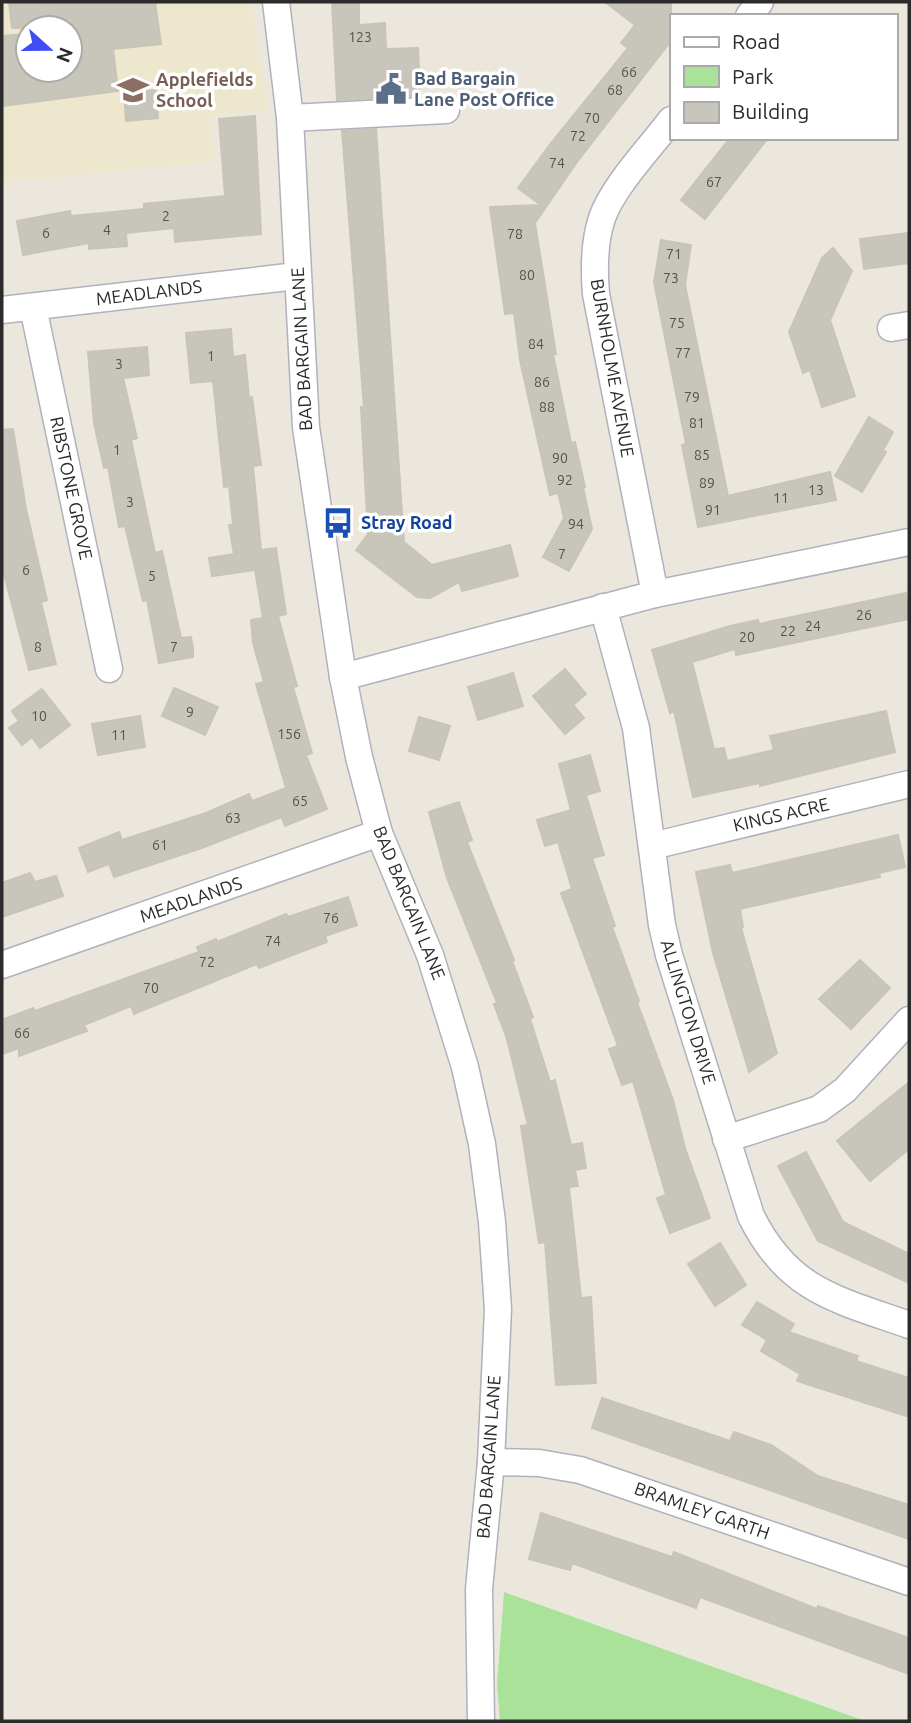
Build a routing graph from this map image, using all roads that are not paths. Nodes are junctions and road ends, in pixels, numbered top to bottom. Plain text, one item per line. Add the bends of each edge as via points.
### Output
1 (276, 2) edge
2 (446, 110) dead end
3 (289, 118) junction
4 (670, 121) edge
5 (297, 276) junction
6 (33, 307) junction
7 (2, 310) edge
8 (909, 542) edge
9 (655, 594) junction
10 (603, 607) junction
11 (109, 668) dead end
12 (343, 677) junction
13 (908, 777) edge
14 (379, 833) junction
15 (652, 846) junction
16 (2, 965) edge
17 (909, 1020) edge
18 (726, 1139) junction
19 (909, 1325) edge
20 (491, 1462) junction
21 (909, 1582) edge
22 (481, 1721) edge

1 - 3 street, BAD BARGAIN LANE
2 - 3 street
3 - 5 street, BAD BARGAIN LANE
4 - 9 street, BURNHOLME AVENUE via 602,217 594,268
5 - 6 street, MEADLANDS
5 - 12 street, BAD BARGAIN LANE via 306,428
6 - 7 street, MEADLANDS
6 - 11 street, RIBSTONE GROVE
8 - 9 street
9 - 10 street
10 - 12 street
10 - 15 street, ALLINGTON DRIVE via 636,728
12 - 14 street, BAD BARGAIN LANE
13 - 15 street, KINGS ACRE
14 - 16 street, MEADLANDS
14 - 20 street, BAD BARGAIN LANE via 444,992 482,1144 498,1309
15 - 18 street, ALLINGTON DRIVE via 669,955
17 - 18 street via 845,1090 819,1109
18 - 19 street, ALLINGTON DRIVE via 751,1216 766,1246 785,1267 831,1297
20 - 21 street, BRAMLEY GARTH via 580,1470
20 - 22 street, BAD BARGAIN LANE via 479,1589

